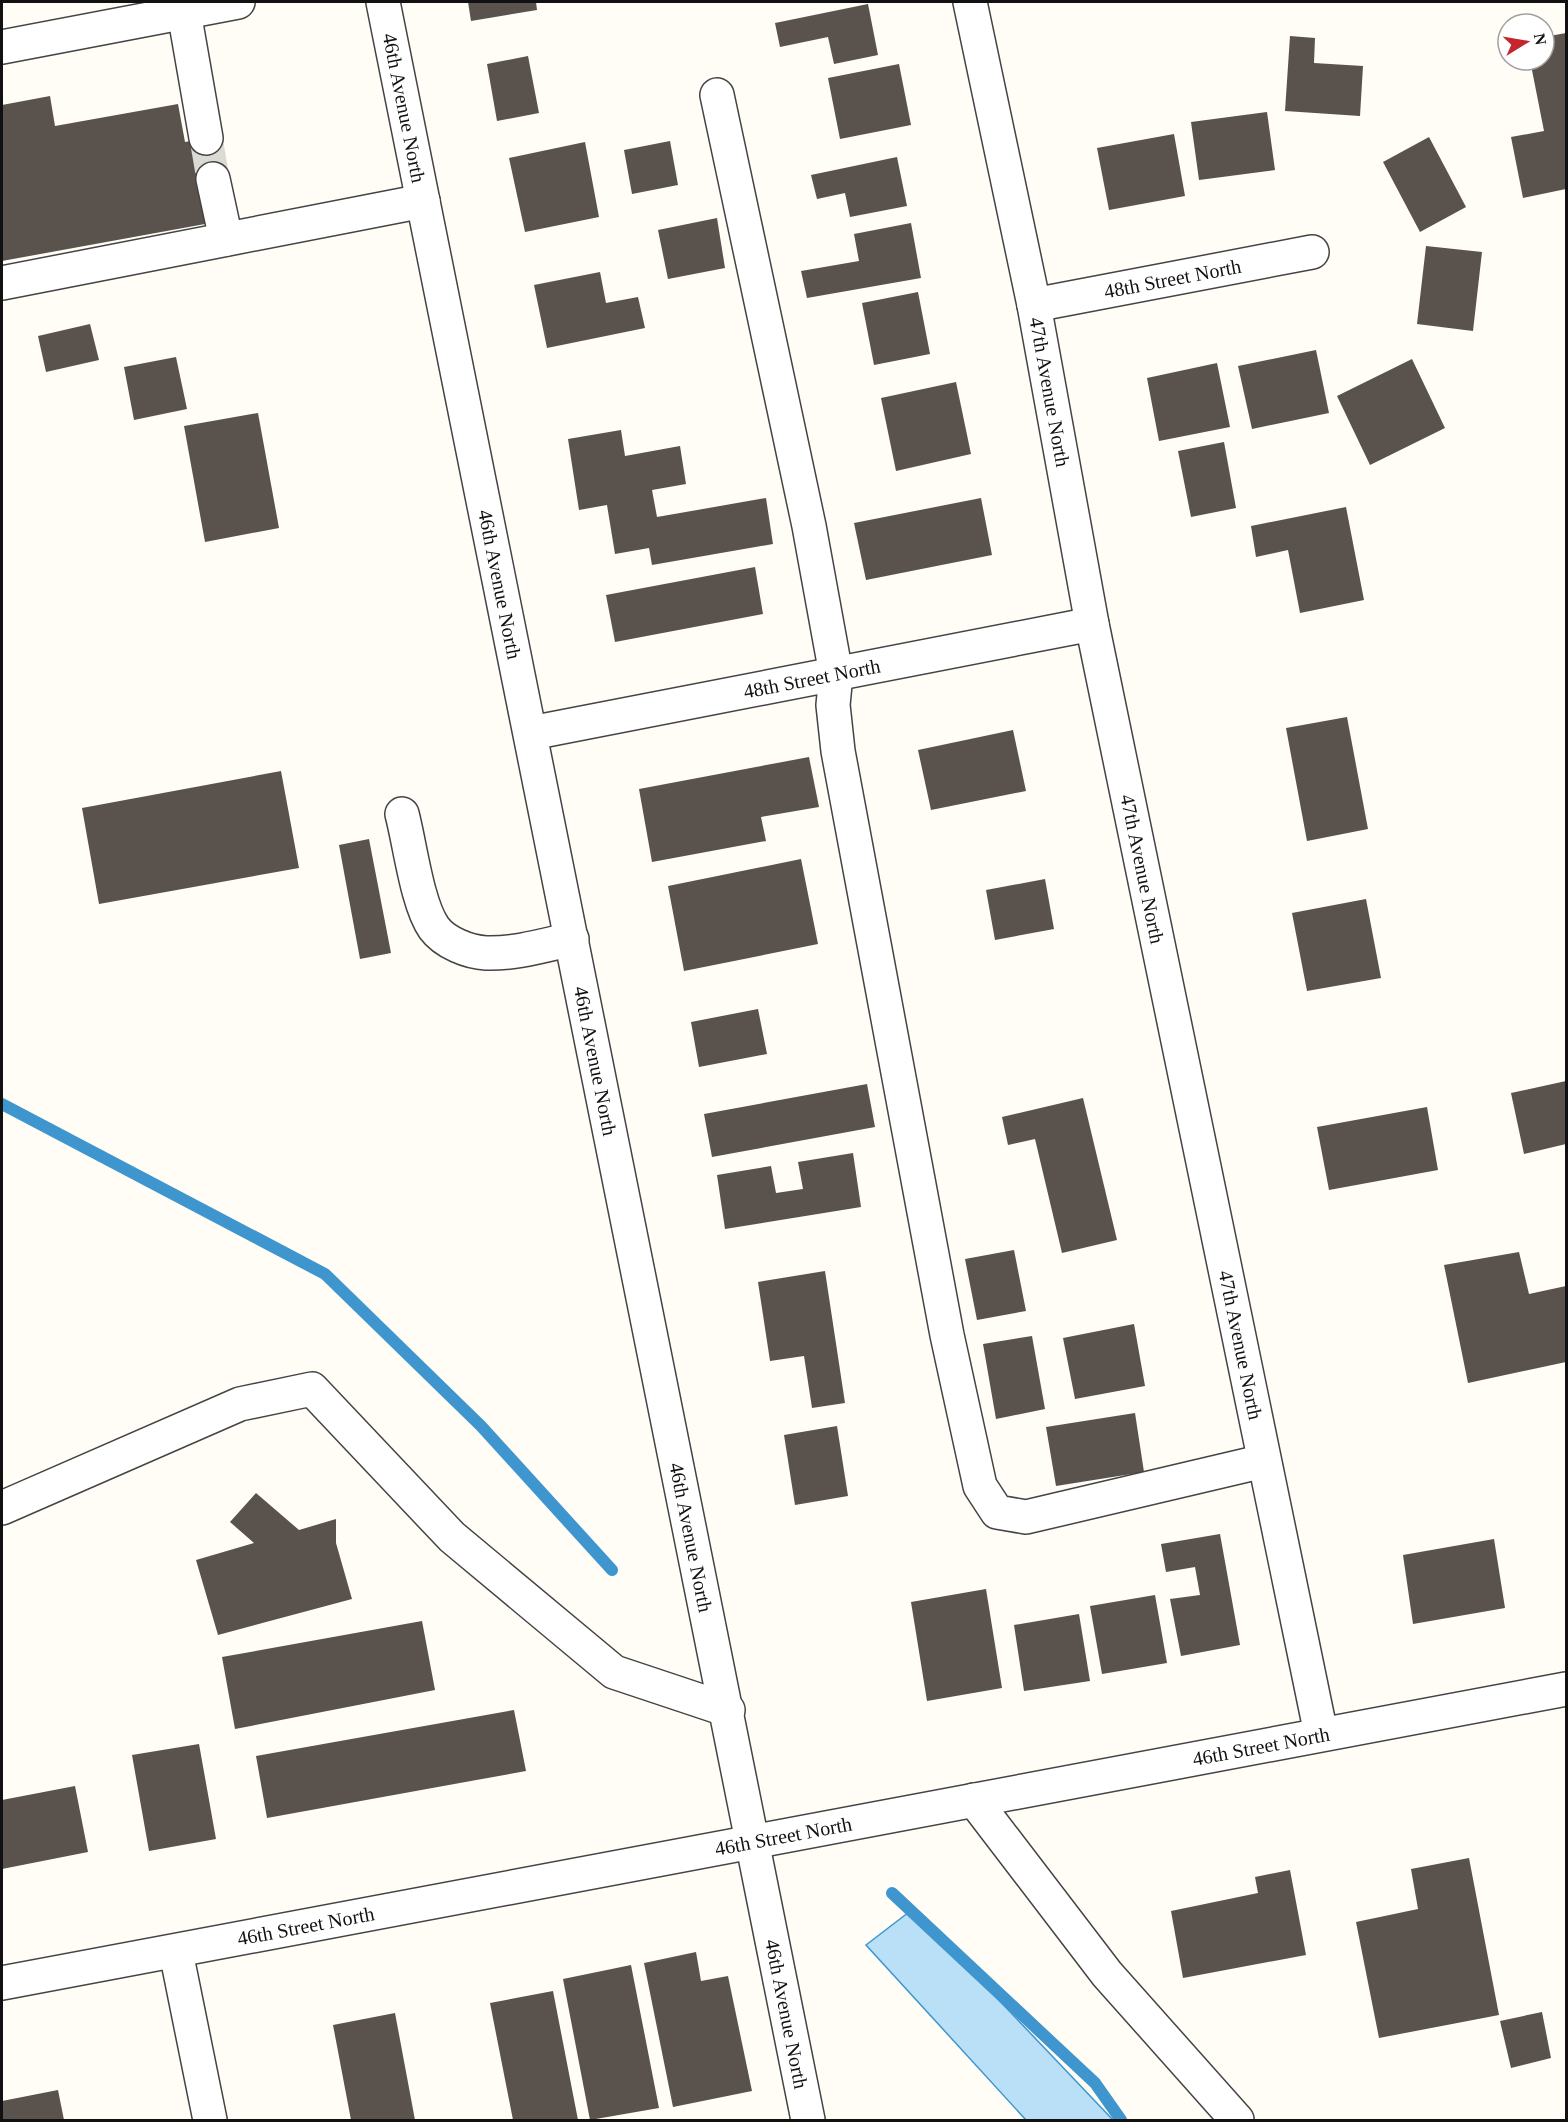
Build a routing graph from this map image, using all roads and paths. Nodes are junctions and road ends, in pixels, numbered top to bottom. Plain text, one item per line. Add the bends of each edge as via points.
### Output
1 (238, 2) edge
2 (383, 2) edge
3 (970, 2) edge
4 (184, 12) junction
5 (2, 47) edge
6 (717, 94) dead end
7 (206, 138) tunnel mouth
8 (213, 178) tunnel mouth
9 (423, 201) junction
10 (226, 239) junction
11 (1312, 252) dead end
12 (2, 283) edge
13 (1034, 305) junction
14 (1092, 624) junction
15 (836, 674) junction
16 (531, 733) junction
17 (402, 814) dead end
18 (572, 939) junction
19 (1264, 1461) junction
20 (2, 1508) edge
21 (1566, 1689) edge
22 (728, 1710) junction
23 (1321, 1734) junction
24 (974, 1800) junction
25 (754, 1842) junction
26 (176, 1952) junction
27 (2, 1983) edge
28 (210, 2121) edge
29 (808, 2121) edge
30 (1237, 2121) edge

1 - 4 street
2 - 9 street, 46th Avenue North
3 - 13 street, 47th Avenue North
4 - 5 street
4 - 7 street
6 - 15 street via 809,526
8 - 10 street
9 - 10 street
9 - 16 street, 46th Avenue North
10 - 12 street
11 - 13 street, 48th Street North
13 - 14 street, 47th Avenue North
14 - 15 street, 48th Street North
14 - 19 street, 47th Avenue North
15 - 16 street, 48th Street North
15 - 19 street via 833,705 838,751 947,1335 980,1486 997,1512 1026,1517
16 - 18 street, 46th Avenue North
17 - 18 street via 426,911 435,930 461,948 486,953
18 - 22 street, 46th Avenue North
19 - 23 street, 47th Avenue North
20 - 22 street via 240,1404 312,1389 452,1537 614,1672
21 - 23 street, 46th Street North
22 - 25 street, 46th Avenue North
23 - 24 street, 46th Street North
24 - 25 street, 46th Street North
24 - 30 street via 1107,1974
25 - 26 street, 46th Street North
25 - 29 street, 46th Avenue North
26 - 27 street, 46th Street North
26 - 28 street

